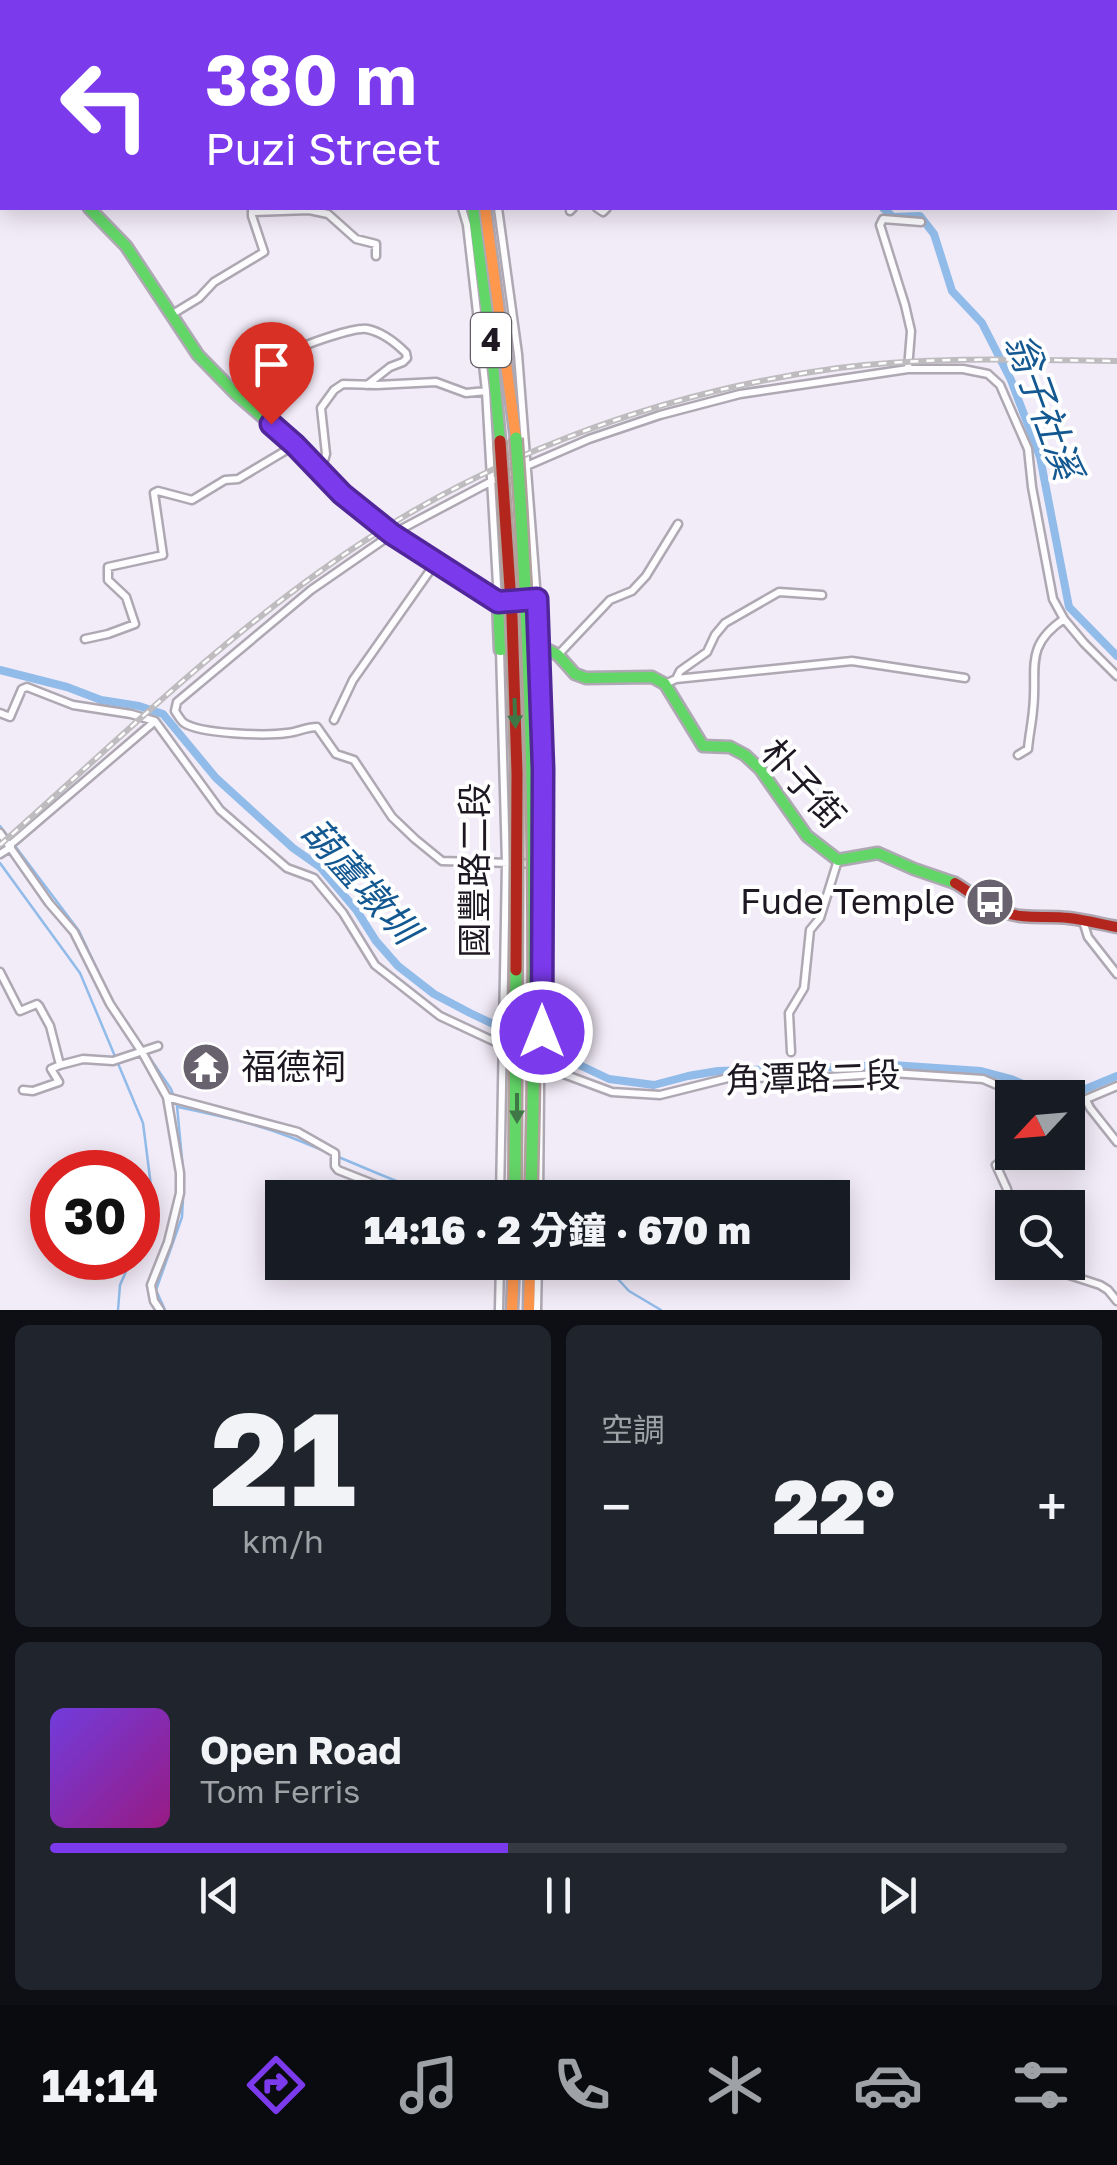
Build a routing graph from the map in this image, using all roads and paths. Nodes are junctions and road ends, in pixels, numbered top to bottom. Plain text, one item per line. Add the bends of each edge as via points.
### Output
1 (92, 210) edge
2 (252, 210) edge
3 (463, 210) edge
4 (472, 210) edge
5 (491, 210) edge
6 (491, 210) edge
7 (921, 222) dead end
8 (376, 256) dead end
9 (172, 315) junction
10 (908, 369) junction
11 (368, 384) junction
12 (486, 391) junction
13 (247, 404) junction
14 (295, 445) junction
15 (526, 466) junction
16 (321, 472) junction
17 (492, 481) junction
18 (678, 524) dead end
19 (392, 534) junction
20 (436, 561) junction
21 (822, 595) dead end
22 (537, 599) junction
23 (498, 602) junction
24 (1064, 618) junction
25 (86, 638) dead end
26 (540, 646) junction
27 (500, 650) junction
28 (558, 655) junction
29 (1117, 676) edge
30 (965, 678) dead end
31 (671, 681) junction
32 (0, 713) edge
33 (334, 720) dead end
34 (156, 722) junction
35 (1018, 755) dead end
36 (0, 833) edge
37 (13, 844) junction
38 (1, 853) edge
39 (838, 860) junction
40 (506, 863) junction
41 (543, 864) junction
42 (1082, 920) junction
43 (1117, 927) edge
44 (0, 972) edge
45 (1117, 974) edge
46 (502, 1044) junction
47 (158, 1046) dead end
48 (142, 1052) junction
49 (791, 1052) dead end
50 (60, 1066) junction
51 (542, 1066) junction
52 (995, 1083) edge
53 (1117, 1086) edge
54 (23, 1090) dead end
55 (168, 1097) junction
56 (1086, 1100) joint
57 (1117, 1142) edge
58 (363, 1180) edge
59 (500, 1180) edge
60 (516, 1180) edge
61 (535, 1180) edge
62 (536, 1180) edge
63 (500, 1280) edge
64 (513, 1280) edge
65 (529, 1280) edge
66 (538, 1280) edge
67 (1083, 1280) edge
68 (1117, 1301) edge
69 (160, 1310) edge
70 (499, 1310) edge
71 (512, 1310) edge
72 (528, 1310) edge
73 (537, 1310) edge

1 - 9 main road via 126,246
2 - 8 street via 328,214 356,238 376,244
2 - 9 street via 264,252
3 - 12 street
4 -> 60 main road, 4, bridge via 491,344 512,617
5 - 61 main road, 4, bridge via 518,455 532,698
6 - 15 street via 518,354
7 - 10 street via 883,219 880,225 911,330
9 - 13 main road via 198,355
10 - 15 street via 724,398 589,439
10 - 24 street via 963,369 992,376 1000,385 1028,449 1048,584
11 - 12 street via 436,382 466,393
11 - 13 street via 406,353 387,337 354,328 293,352
11 - 16 street via 343,384 321,408
12 - 17 street
13 - 14 main road
14 - 16 main road
14 - 25 street via 192,500 154,493 163,555 108,568 108,580 126,598 135,624
15 - 17 street
15 - 22 street
16 - 19 main road
17 - 19 street
17 - 23 street
18 - 28 street via 646,576 610,600
19 - 20 main road
19 - 40 street via 311,590 196,684 174,711 185,724 206,730 317,728 336,754 354,760 392,817 442,861
20 - 23 main road
20 - 33 street via 353,680
21 - 31 street via 779,592 725,623 707,652
22 - 23 main road
22 - 26 main road
23 - 27 main road, 國豐路二段
24 - 29 street
24 - 35 street via 1037,649 1028,749
26 - 27 main road
26 - 28 main road
26 - 41 street, 國豐路二段
27 - 40 street, 國豐路二段
28 - 31 main road via 586,678
30 - 31 street via 852,661
31 - 39 main road, 朴子街 via 703,746 746,755 806,836
32 - 34 street via 10,717 27,687 73,705
34 - 37 street
34 - 46 street via 220,810 287,868 314,878 375,965 440,1016
36 - 37 street
37 - 38 street
37 - 48 street via 74,932
39 - 42 main road, 朴子街 via 878,853 953,882 994,910
39 - 49 street via 810,930 804,988 790,1013
40 - 41 street
40 - 46 street, 國豐路二段
41 - 51 street, 國豐路二段
42 - 43 main road, 朴子街
42 - 45 street
44 - 50 street via 20,1011 39,1006
46 - 59 street, 國豐路二段
47 - 48 street
48 - 50 street
48 - 55 street
50 - 54 street via 52,1068 59,1082
51 - 52 street, 角潭路二段 via 612,1092 660,1096 728,1078 892,1073
51 - 62 street, 國豐路二段
53 - 56 street
55 - 58 street via 298,1132 334,1153 338,1170
55 - 69 street via 180,1194 151,1284
56 - 57 street
63 - 70 street
64 - 71 main road
65 - 72 main road
66 - 73 street
67 - 68 street

